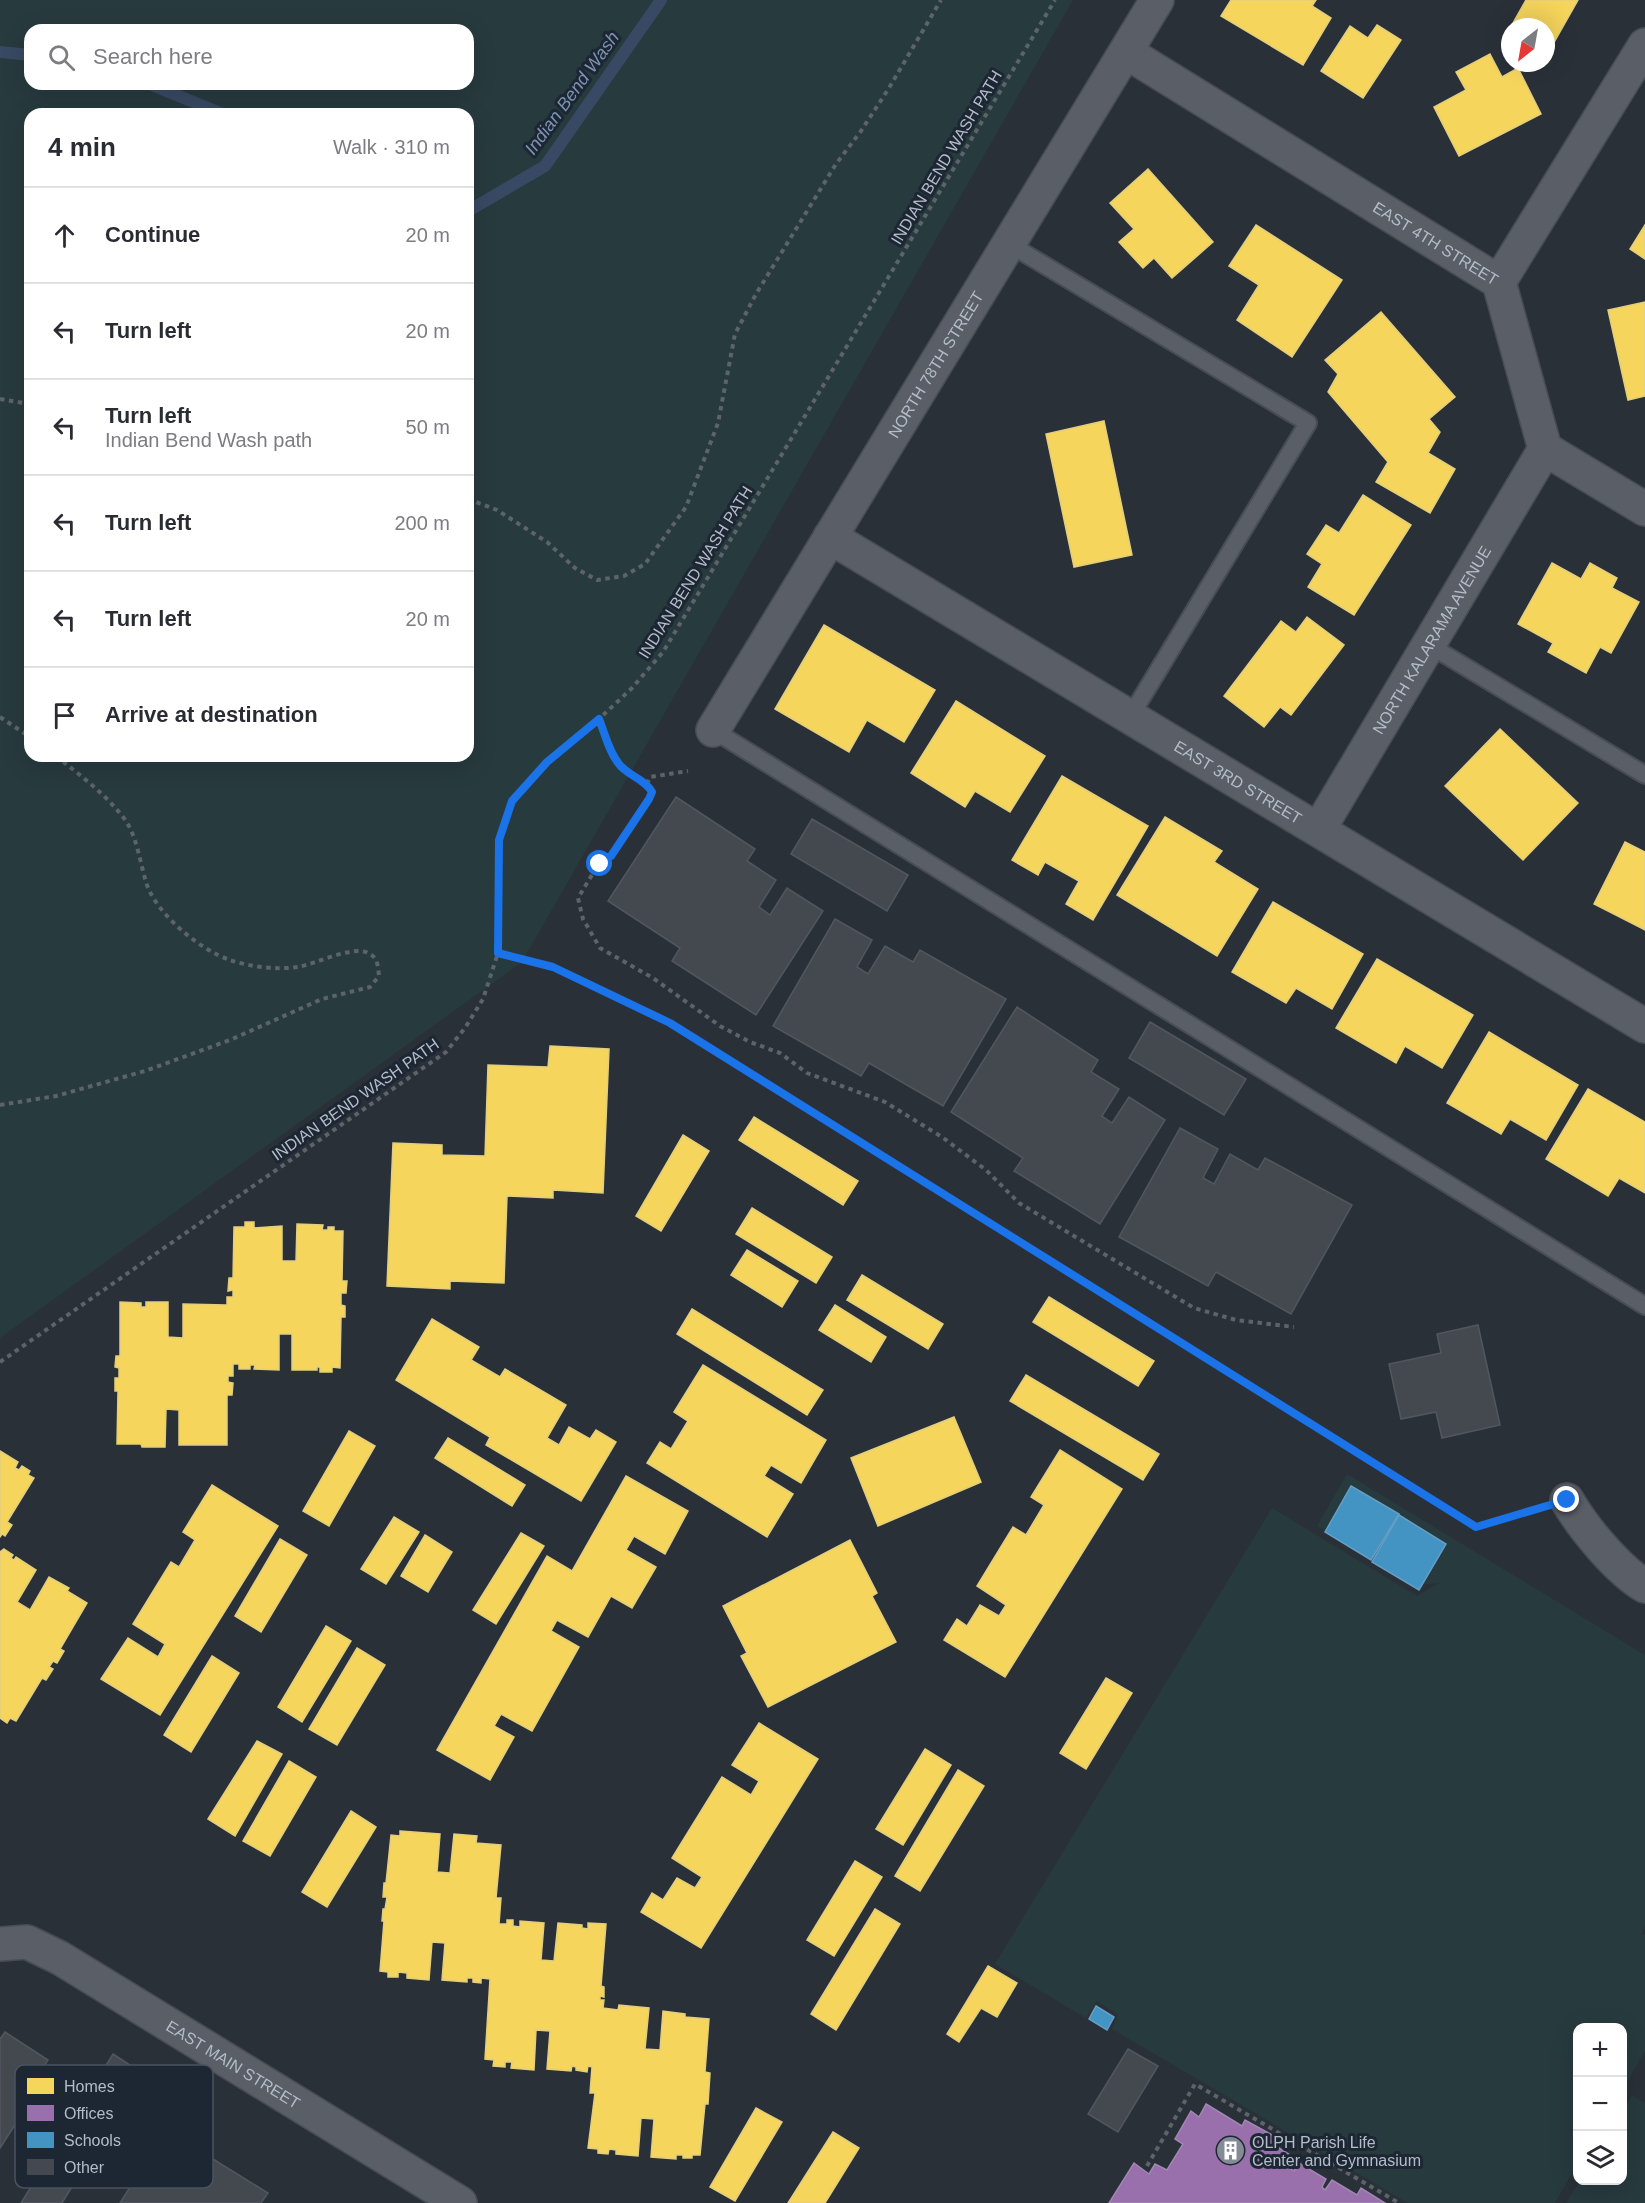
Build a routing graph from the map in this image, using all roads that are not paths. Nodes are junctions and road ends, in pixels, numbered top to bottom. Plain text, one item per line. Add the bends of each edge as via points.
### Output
1 (1157, 0) edge
2 (1645, 45) edge
3 (1126, 52) junction
4 (1009, 244) junction
5 (1499, 282) junction
6 (1545, 449) junction
7 (1645, 509) edge
8 (830, 537) junction
9 (1429, 645) junction
10 (1130, 717) junction
11 (713, 730) joint
12 (1645, 776) edge
13 (1319, 829) junction
14 (1645, 1026) edge
15 (1645, 1306) edge
16 (1567, 1500) road end
17 (1645, 1586) edge
18 (0, 1944) edge
19 (460, 2203) edge

1 - 3 street, NORTH 78TH STREET
2 - 5 street
3 - 4 street, NORTH 78TH STREET
3 - 5 street, EAST 4TH STREET
4 - 8 street, NORTH 78TH STREET
4 - 10 lane via 1308,423
5 - 6 street, EAST 4TH STREET
6 - 7 street
6 - 9 street, NORTH KALARAMA AVENUE
8 - 10 street, EAST 3RD STREET
8 - 11 street, NORTH 78TH STREET
9 - 12 lane
9 - 13 street, NORTH KALARAMA AVENUE
10 - 13 street, EAST 3RD STREET
11 - 15 lane
13 - 14 street, EAST 3RD STREET
16 - 17 street via 1578,1520 1632,1578
18 - 19 street, EAST MAIN STREET via 27,1942 60,1958

